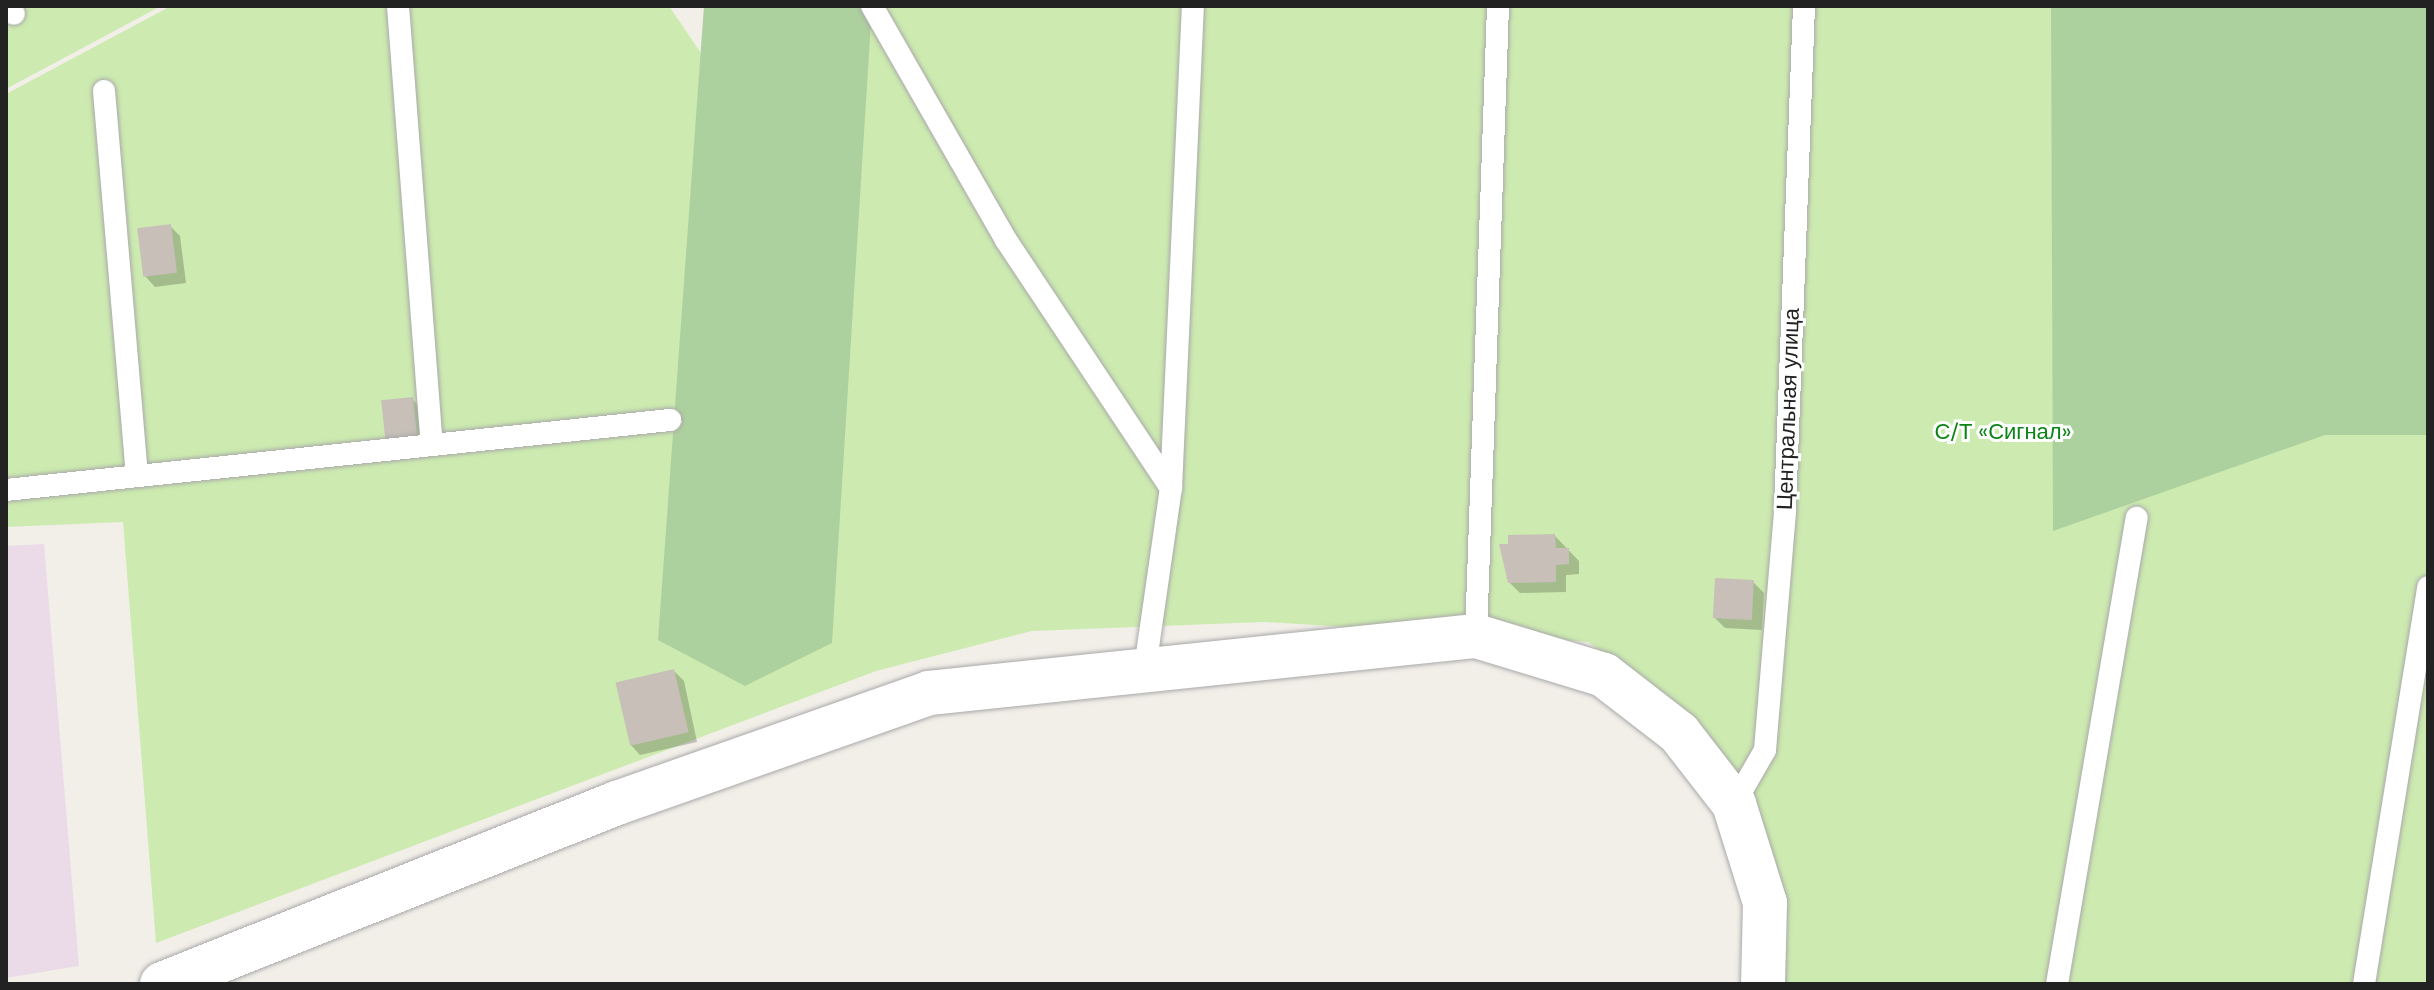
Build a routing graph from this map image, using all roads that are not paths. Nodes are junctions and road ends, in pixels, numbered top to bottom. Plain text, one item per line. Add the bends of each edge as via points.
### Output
1 (398, 6) edge
2 (872, 6) edge
3 (1193, 6) edge
4 (1498, 6) edge
5 (1804, 6) edge
6 (104, 91) dead end
7 (670, 420) dead end
8 (432, 445) junction
9 (137, 476) junction
10 (1171, 488) junction
11 (6, 490) edge
12 (2137, 518) dead end
13 (2428, 587) edge
14 (1476, 636) junction
15 (1145, 668) junction
16 (1734, 804) junction
17 (162, 984) edge
18 (1763, 984) edge
19 (2057, 984) edge
20 (2364, 984) edge

1 - 8 lane
2 - 10 lane via 1006,240
3 - 10 lane
4 - 14 lane
5 - 16 lane, Центральная улица via 1785,510 1765,750
6 - 9 lane
7 - 8 lane
8 - 9 lane
9 - 11 lane
10 - 15 lane
12 - 19 lane
13 - 20 lane
14 - 15 street
14 - 16 street via 1604,675 1679,733
15 - 17 street via 929,693 617,803
16 - 18 street via 1765,903

